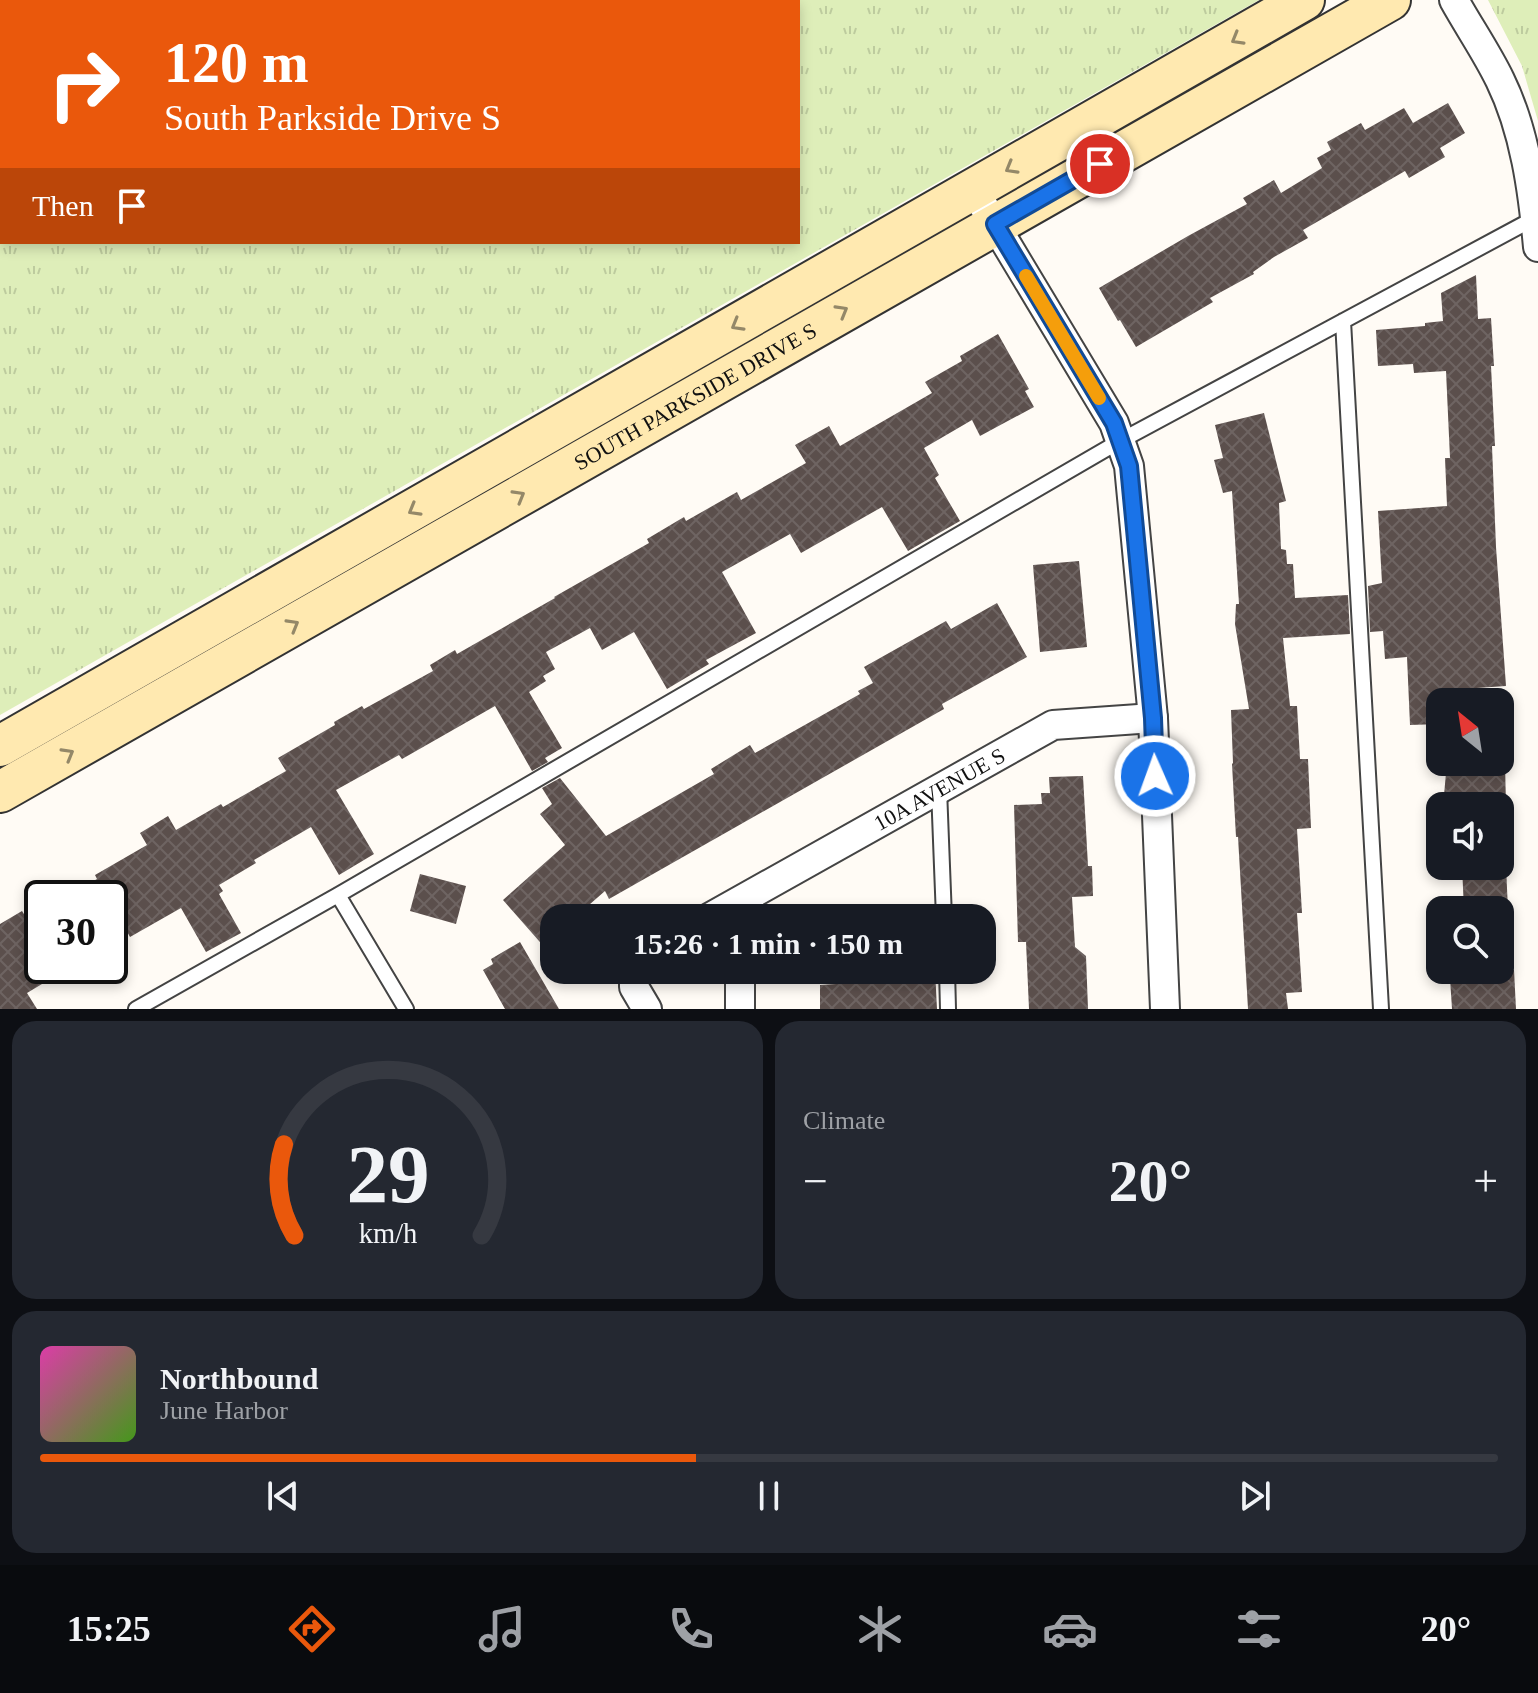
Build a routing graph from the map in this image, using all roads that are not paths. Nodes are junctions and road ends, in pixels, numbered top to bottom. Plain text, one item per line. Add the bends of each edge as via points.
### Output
1 (1304, 0) edge
2 (1390, 0) edge
3 (1454, 0) edge
4 (974, 190) junction
5 (1535, 218) junction
6 (995, 224) junction
7 (1538, 247) edge
8 (1343, 321) junction
9 (1120, 441) junction
10 (1153, 718) junction
11 (0, 746) edge
12 (939, 789) junction
13 (0, 792) edge
14 (338, 895) junction
15 (750, 904) edge
16 (943, 904) edge
17 (634, 984) edge
18 (740, 984) edge
19 (947, 984) edge
20 (136, 1009) edge
21 (406, 1009) edge
22 (647, 1009) edge
23 (740, 1009) edge
24 (948, 1009) edge
25 (1165, 1009) edge
26 (1381, 1009) edge

1 -> 4 main road, SOUTH PARKSIDE DRIVE S
2 - 6 main road, SOUTH PARKSIDE DRIVE S
3 - 5 street via 1500,80 1513,114
4 - 6 street
4 -> 11 main road, SOUTH PARKSIDE DRIVE S
5 - 7 street
5 - 8 lane
6 - 9 street
13 -> 6 main road, SOUTH PARKSIDE DRIVE S
8 - 9 lane
8 - 26 lane
9 - 10 street via 1129,466
9 - 14 lane
10 - 12 street, 10A AVENUE S via 1053,725
10 - 25 street
12 - 15 street, 10A AVENUE S
12 - 16 lane
14 - 20 lane
14 - 21 lane
17 - 22 street
18 - 23 street
19 - 24 lane

